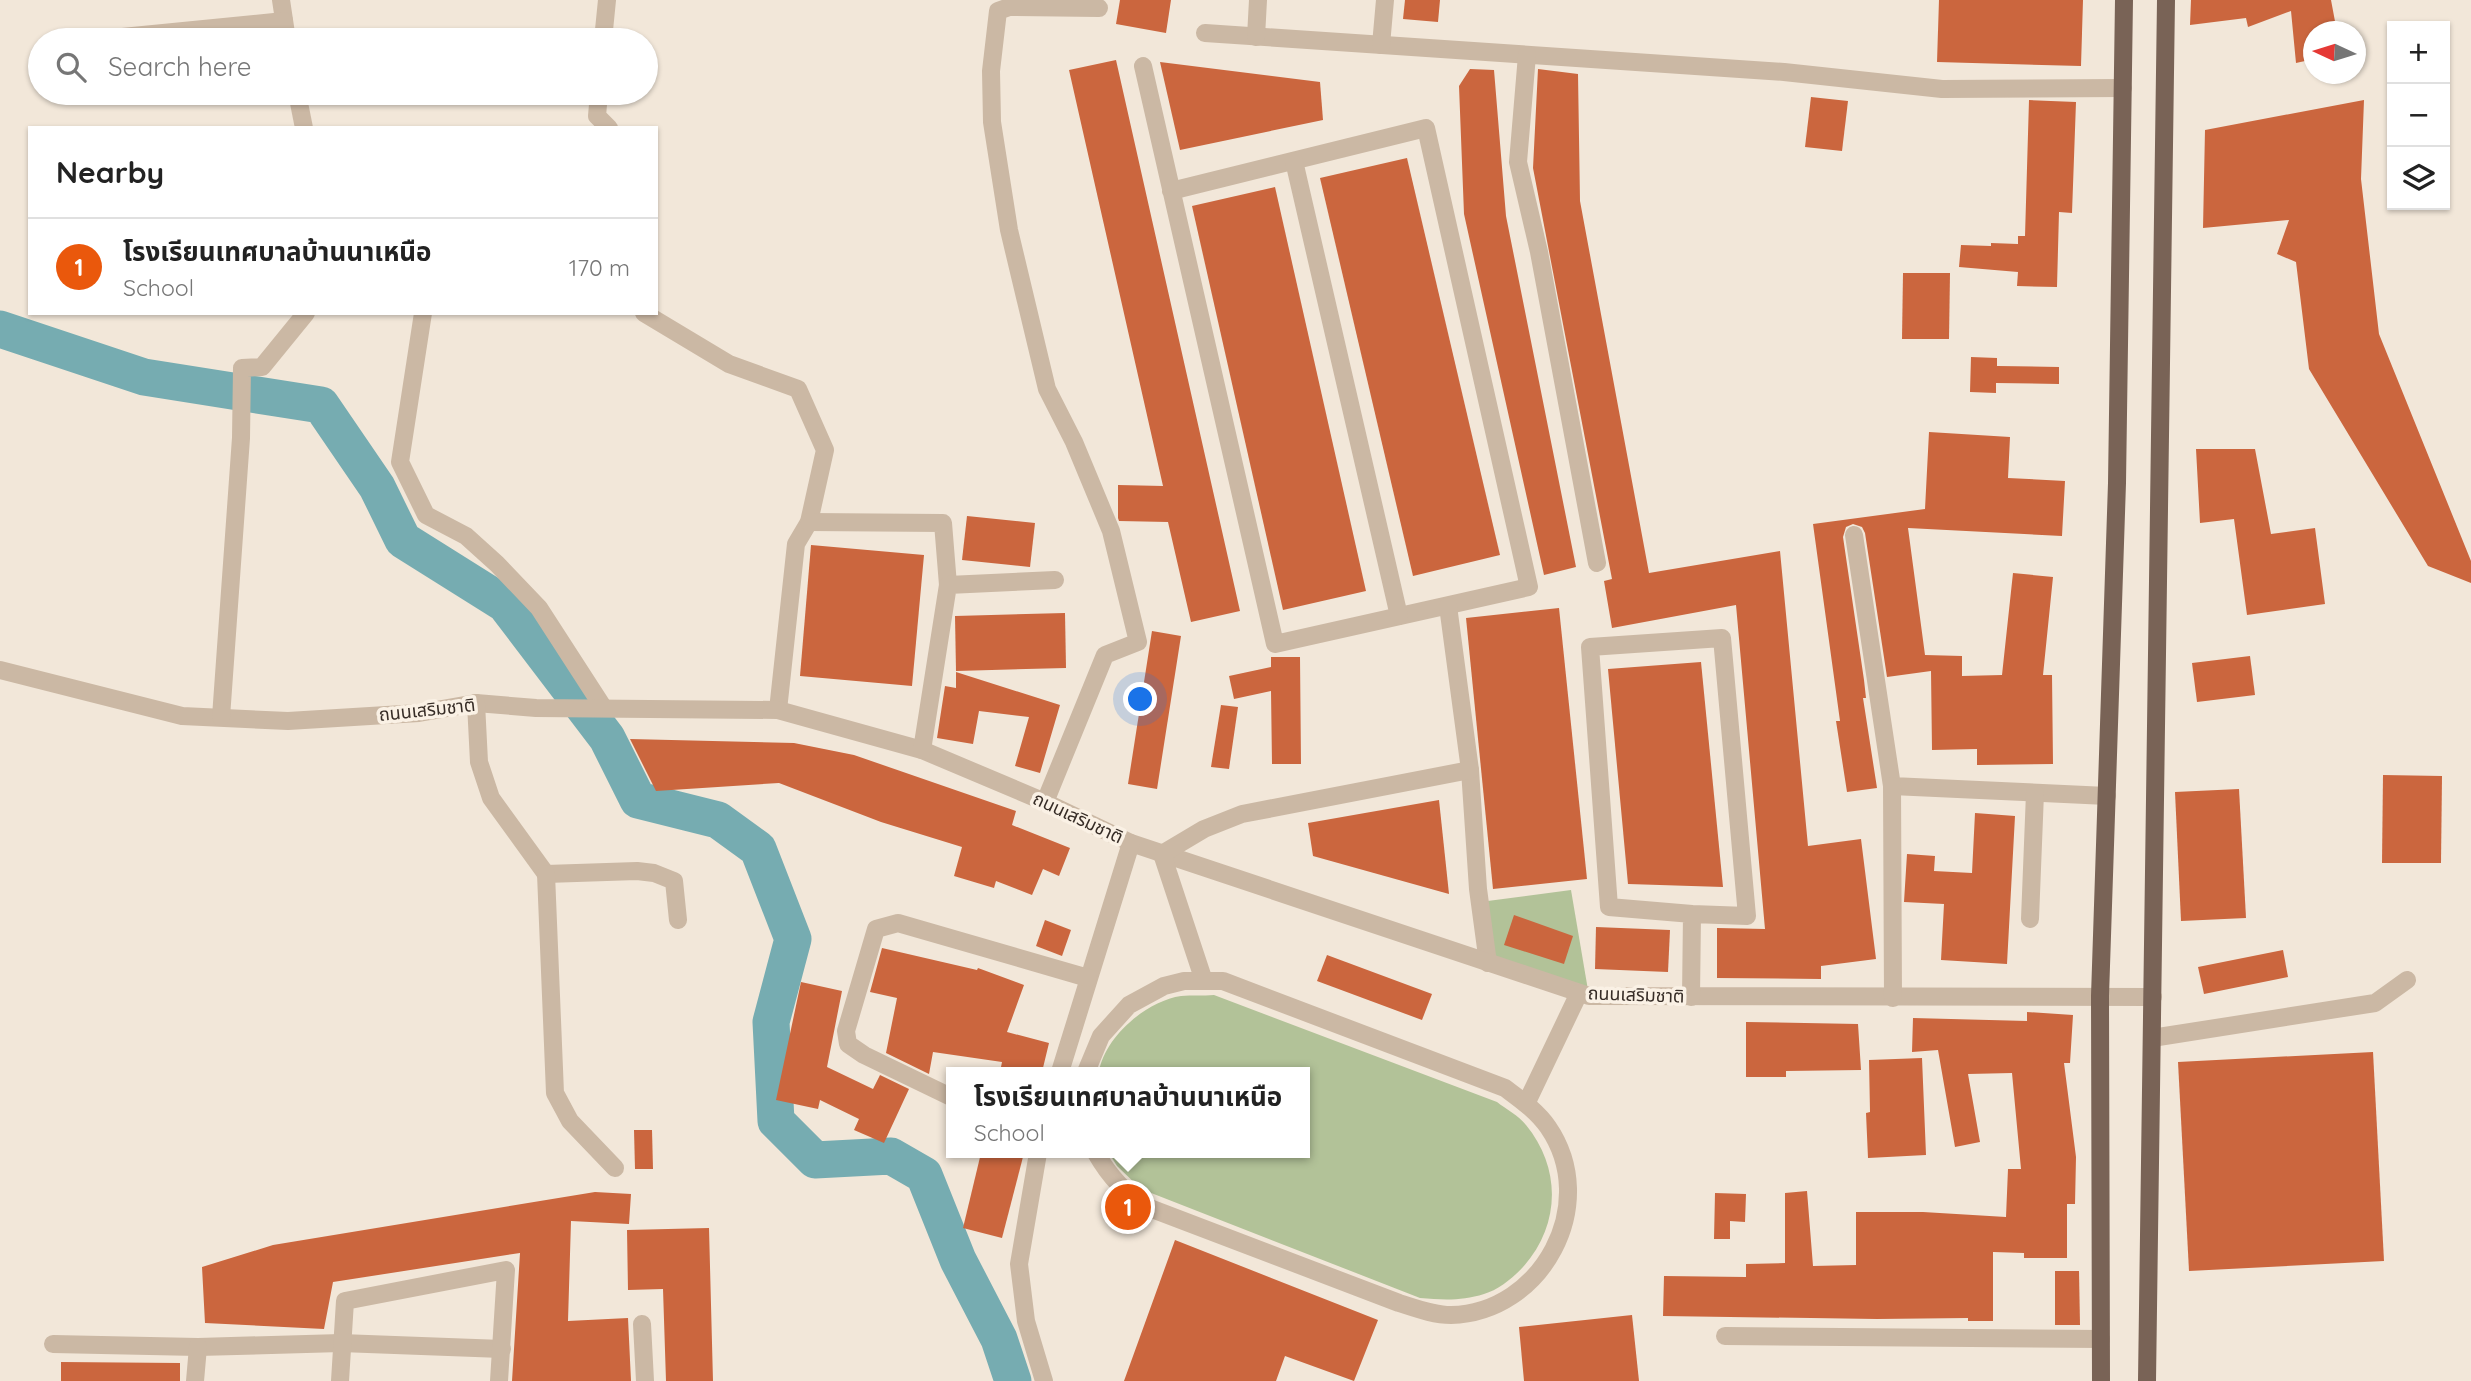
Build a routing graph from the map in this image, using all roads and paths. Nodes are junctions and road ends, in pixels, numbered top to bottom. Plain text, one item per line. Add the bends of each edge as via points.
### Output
1 (281, 0) edge
2 (607, 0) edge
3 (1258, 0) edge
4 (1385, 0) edge
5 (2124, 0) edge
6 (2166, 0) edge
7 (999, 5) edge
8 (1099, 8) dead end
9 (284, 21) junction
10 (213, 28) edge
11 (285, 28) edge
12 (604, 28) edge
13 (1205, 33) dead end
14 (1256, 37) junction
15 (1381, 45) junction
16 (1527, 55) junction
17 (1143, 66) dead end
18 (2123, 88) junction
19 (299, 105) edge
20 (598, 105) edge
21 (304, 126) edge
22 (607, 126) edge
23 (1294, 161) junction
24 (1171, 191) junction
25 (304, 315) edge
26 (423, 315) edge
27 (647, 315) edge
28 (809, 522) junction
29 (1854, 535) dead end
30 (1597, 563) dead end
31 (1055, 580) dead end
32 (948, 585) junction
33 (1448, 606) junction
34 (1399, 616) junction
35 (0, 670) edge
36 (476, 703) junction
37 (603, 707) junction
38 (778, 710) junction
39 (222, 717) junction
40 (922, 750) junction
41 (1470, 770) junction
42 (1892, 786) junction
43 (2035, 793) junction
44 (2107, 796) junction
45 (1045, 802) junction
46 (1131, 843) junction
47 (1162, 854) junction
48 (546, 874) junction
49 (1692, 914) junction
50 (2030, 919) dead end
51 (678, 920) dead end
52 (1488, 963) junction
53 (1088, 978) junction
54 (2407, 980) dead end
55 (1204, 981) junction
56 (1580, 993) junction
57 (2100, 996) junction
58 (1691, 997) junction
59 (2153, 997) junction
60 (1892, 998) junction
61 (2152, 1038) junction
62 (1061, 1067) edge
63 (1088, 1067) edge
64 (946, 1095) edge
65 (1525, 1104) junction
66 (1037, 1158) edge
67 (1099, 1158) edge
68 (615, 1168) dead end
69 (642, 1324) dead end
70 (1726, 1336) dead end
71 (2101, 1339) junction
72 (341, 1343) junction
73 (53, 1344) dead end
74 (198, 1347) junction
75 (502, 1349) junction
76 (195, 1381) edge
77 (340, 1381) edge
78 (499, 1381) edge
79 (645, 1381) edge
80 (1044, 1381) edge
81 (2101, 1381) edge
82 (2147, 1381) edge

1 - 9 street
2 - 12 street
3 - 14 street
4 - 15 street
5 - 18 main road
6 - 59 main road
7 - 8 street
7 - 45 street via 990,71 992,122 1009,230 1047,388 1111,531 1138,642 1105,655
9 - 10 street
9 - 11 street
13 - 14 street
14 - 15 street
15 - 16 street
16 - 18 street via 1784,72 1942,89
16 - 30 street via 1518,162
17 - 24 street
18 - 44 main road
19 - 21 street
20 - 22 street via 597,116
23 - 24 street
23 - 33 street via 1426,128 1529,587
23 - 34 street
24 - 34 street via 1275,644
25 - 39 street via 262,367 242,368
26 - 37 street via 400,462 426,515 466,536 540,608
27 - 28 street via 729,364 798,389 825,450
28 - 32 street via 943,523
28 - 38 street via 796,544
29 - 42 street
31 - 32 street
32 - 40 street
33 - 34 street
33 - 41 street
35 - 39 street, ถนนเสริมชาติ via 182,716
36 - 37 street, ถนนเสริมชาติ
36 - 39 street, ถนนเสริมชาติ via 419,713 288,721
36 - 48 street via 479,762 491,799
37 - 38 street, ถนนเสริมชาติ
38 - 40 street, ถนนเสริมชาติ
40 - 45 street, ถนนเสริมชาติ
41 - 47 street via 1242,814 1204,829
41 - 52 street
42 - 43 street
42 - 60 street
43 - 44 street
43 - 50 street
44 - 57 main road
45 - 46 street, ถนนเสริมชาติ
46 - 47 street, ถนนเสริมชาติ
46 - 53 street
47 - 52 street, ถนนเสริมชาติ
47 - 55 street
48 - 51 street via 654,873 674,881
48 - 68 street via 555,1093 570,1121
49 - 49 street via 1609,907 1590,647 1722,638 1747,916
49 - 58 street
52 - 56 street, ถนนเสริมชาติ
53 - 62 street
53 - 64 street via 898,923 876,929 846,1031 848,1044
54 - 61 street via 2375,1003
55 - 63 street via 1164,986 1129,1005 1101,1036
55 - 65 street via 1238,986 1480,1078 1505,1088
56 - 58 street, ถนนเสริมชาติ
56 - 65 street
57 - 59 street, ถนนเสริมชาติ
57 - 60 street, ถนนเสริมชาติ
57 - 71 main road
58 - 60 street, ถนนเสริมชาติ
59 - 61 main road
61 - 82 main road
65 - 67 street via 1549,1128 1564,1163 1568,1183 1562,1232 1550,1259 1524,1288 1490,1308 1452,1315 1399,1303 1147,1207 1118,1185
66 - 80 street via 1019,1265 1026,1321
69 - 79 street
70 - 71 street
71 - 81 main road
72 - 74 street
72 - 75 street
72 - 75 street via 345,1301 506,1270
72 - 77 street
73 - 74 street
74 - 76 street
75 - 78 street

